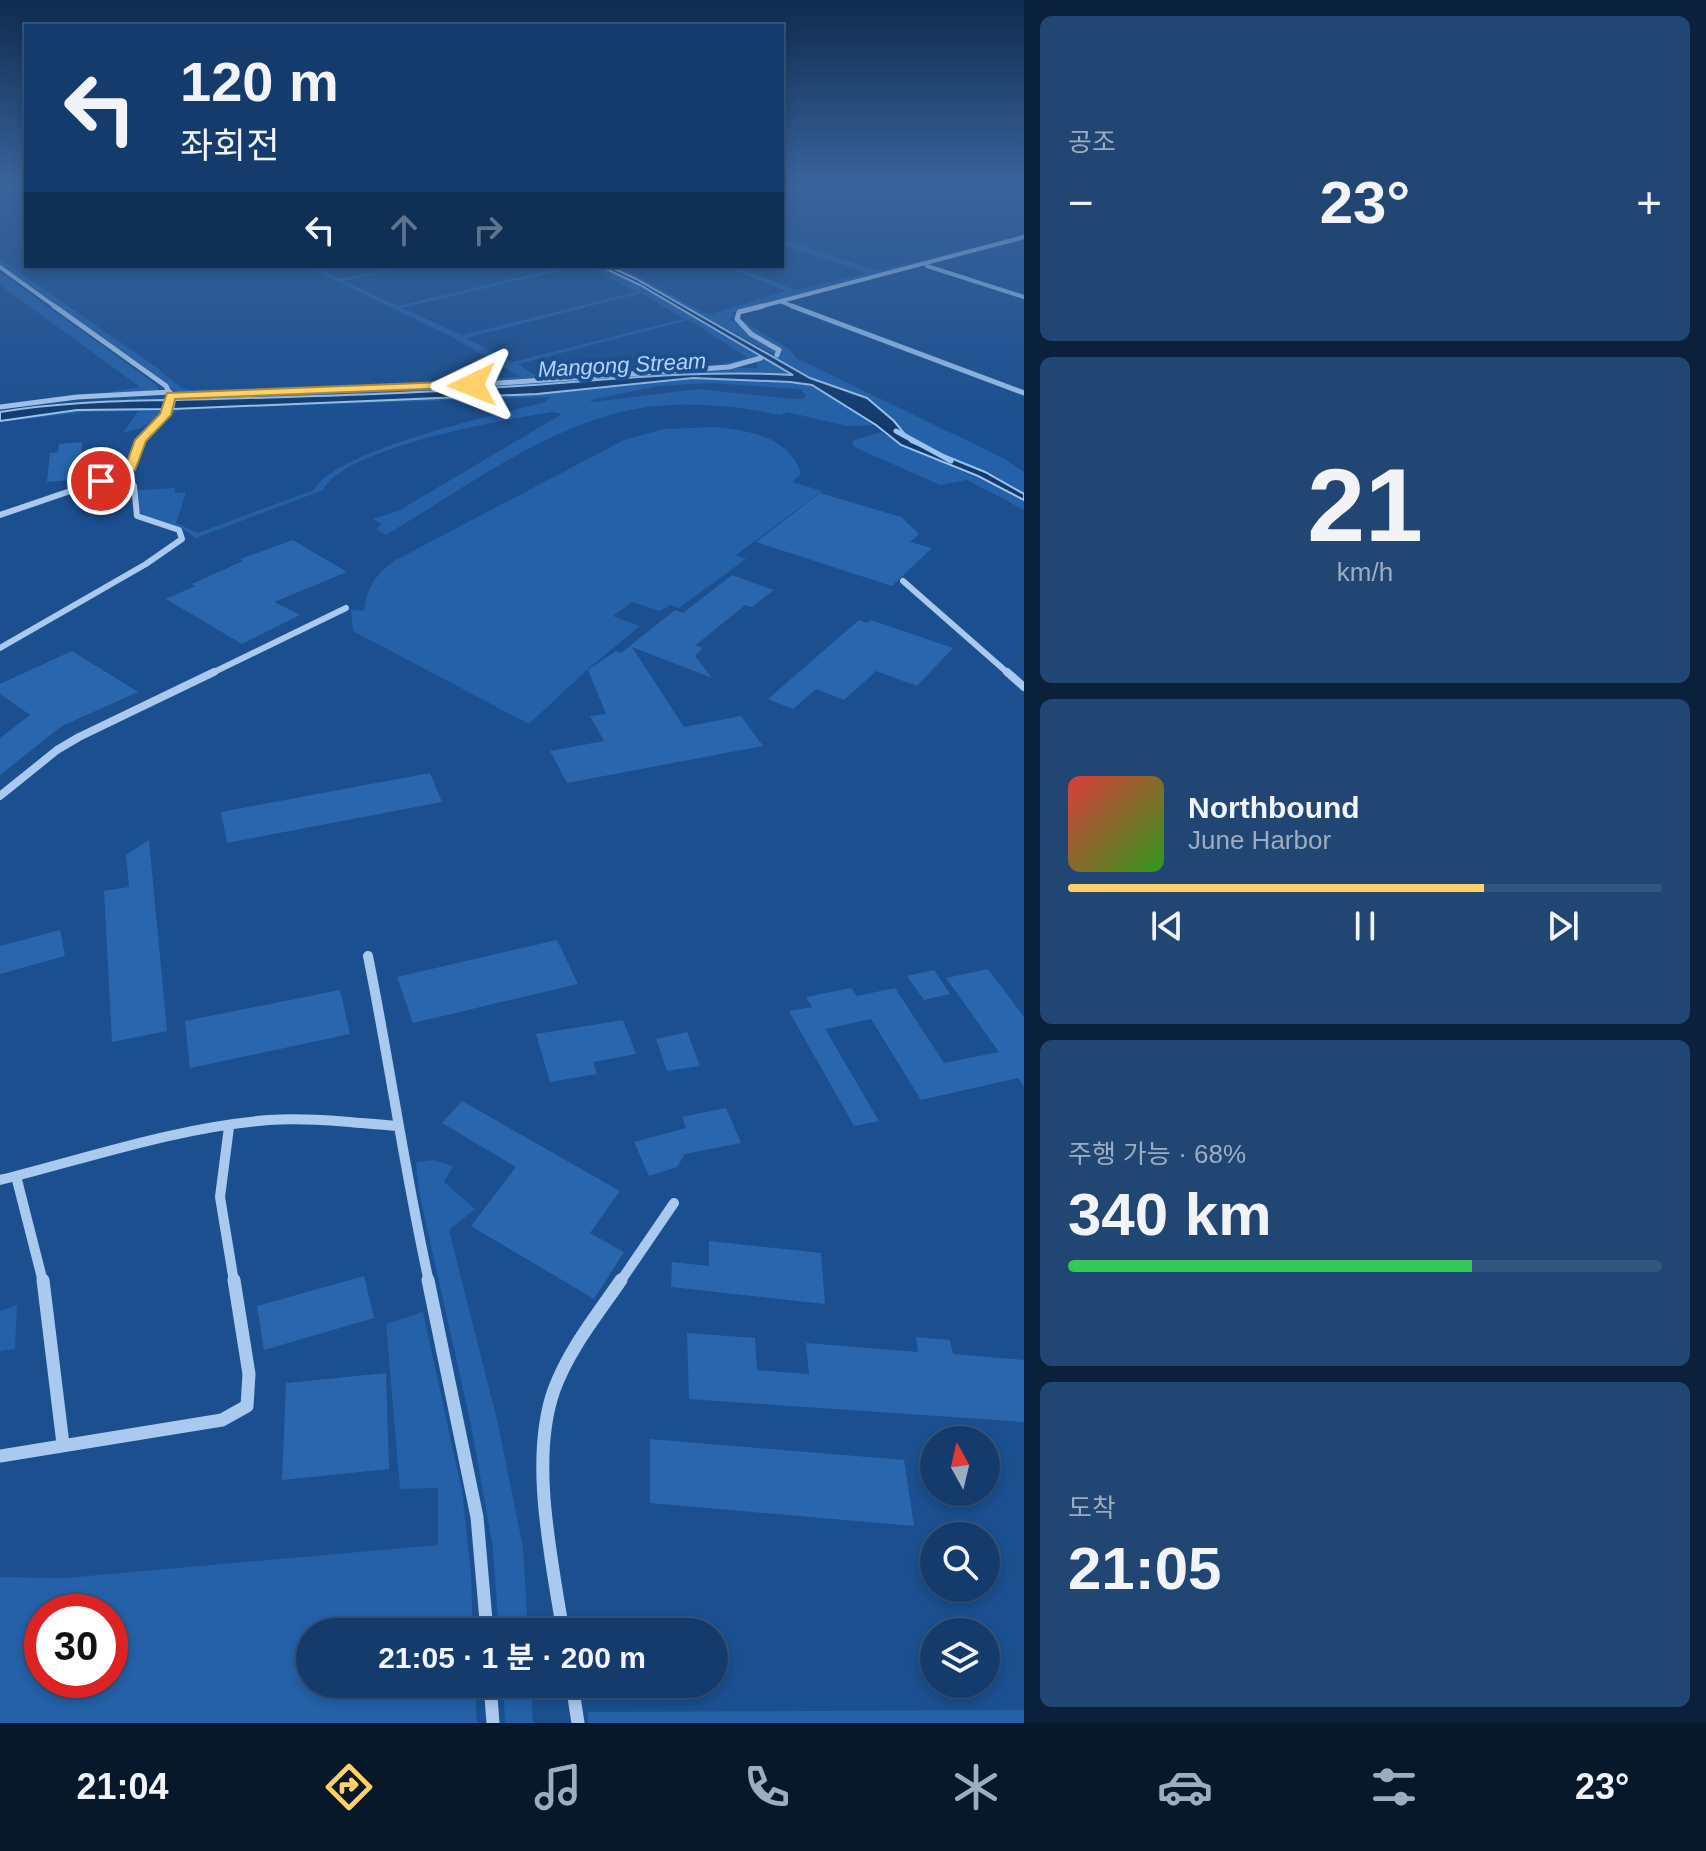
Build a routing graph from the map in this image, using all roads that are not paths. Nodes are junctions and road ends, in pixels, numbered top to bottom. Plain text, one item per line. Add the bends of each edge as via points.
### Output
1 (924, 263) edge
2 (0, 267) edge
3 (777, 355) dead end
4 (761, 358) dead end
5 (170, 396) junction
6 (0, 407) edge
7 (126, 472) junction
8 (0, 515) edge
9 (903, 581) dead end
10 (346, 608) dead end
11 (0, 648) edge
12 (1024, 687) edge
13 (0, 796) edge
14 (368, 956) dead end
15 (397, 1126) junction
16 (229, 1127) junction
17 (16, 1176) junction
18 (0, 1180) edge
19 (674, 1203) dead end
20 (63, 1444) junction
21 (0, 1456) edge
22 (486, 1618) edge
23 (561, 1618) edge
24 (491, 1698) edge
25 (574, 1698) edge
26 (493, 1723) edge
27 (578, 1723) edge

1 - 3 street via 739,312 744,328 779,350
2 - 5 street via 166,386
4 - 5 street via 729,367 501,383
5 - 6 street via 77,397
5 - 7 street via 166,415 141,440
7 - 8 street
7 - 11 street via 134,486 137,516 179,530 182,539
9 - 12 street
10 - 13 street via 79,737
14 - 15 street via 395,1089
15 - 16 street via 322,1121
15 - 22 street via 467,1460
16 - 17 street via 194,1130
16 - 20 street via 220,1197 249,1374 247,1406 222,1420
17 - 18 street
17 - 20 street via 46,1294
19 - 23 street via 573,1350 549,1407 544,1434 547,1495
20 - 21 street
24 - 26 street
25 - 27 street

